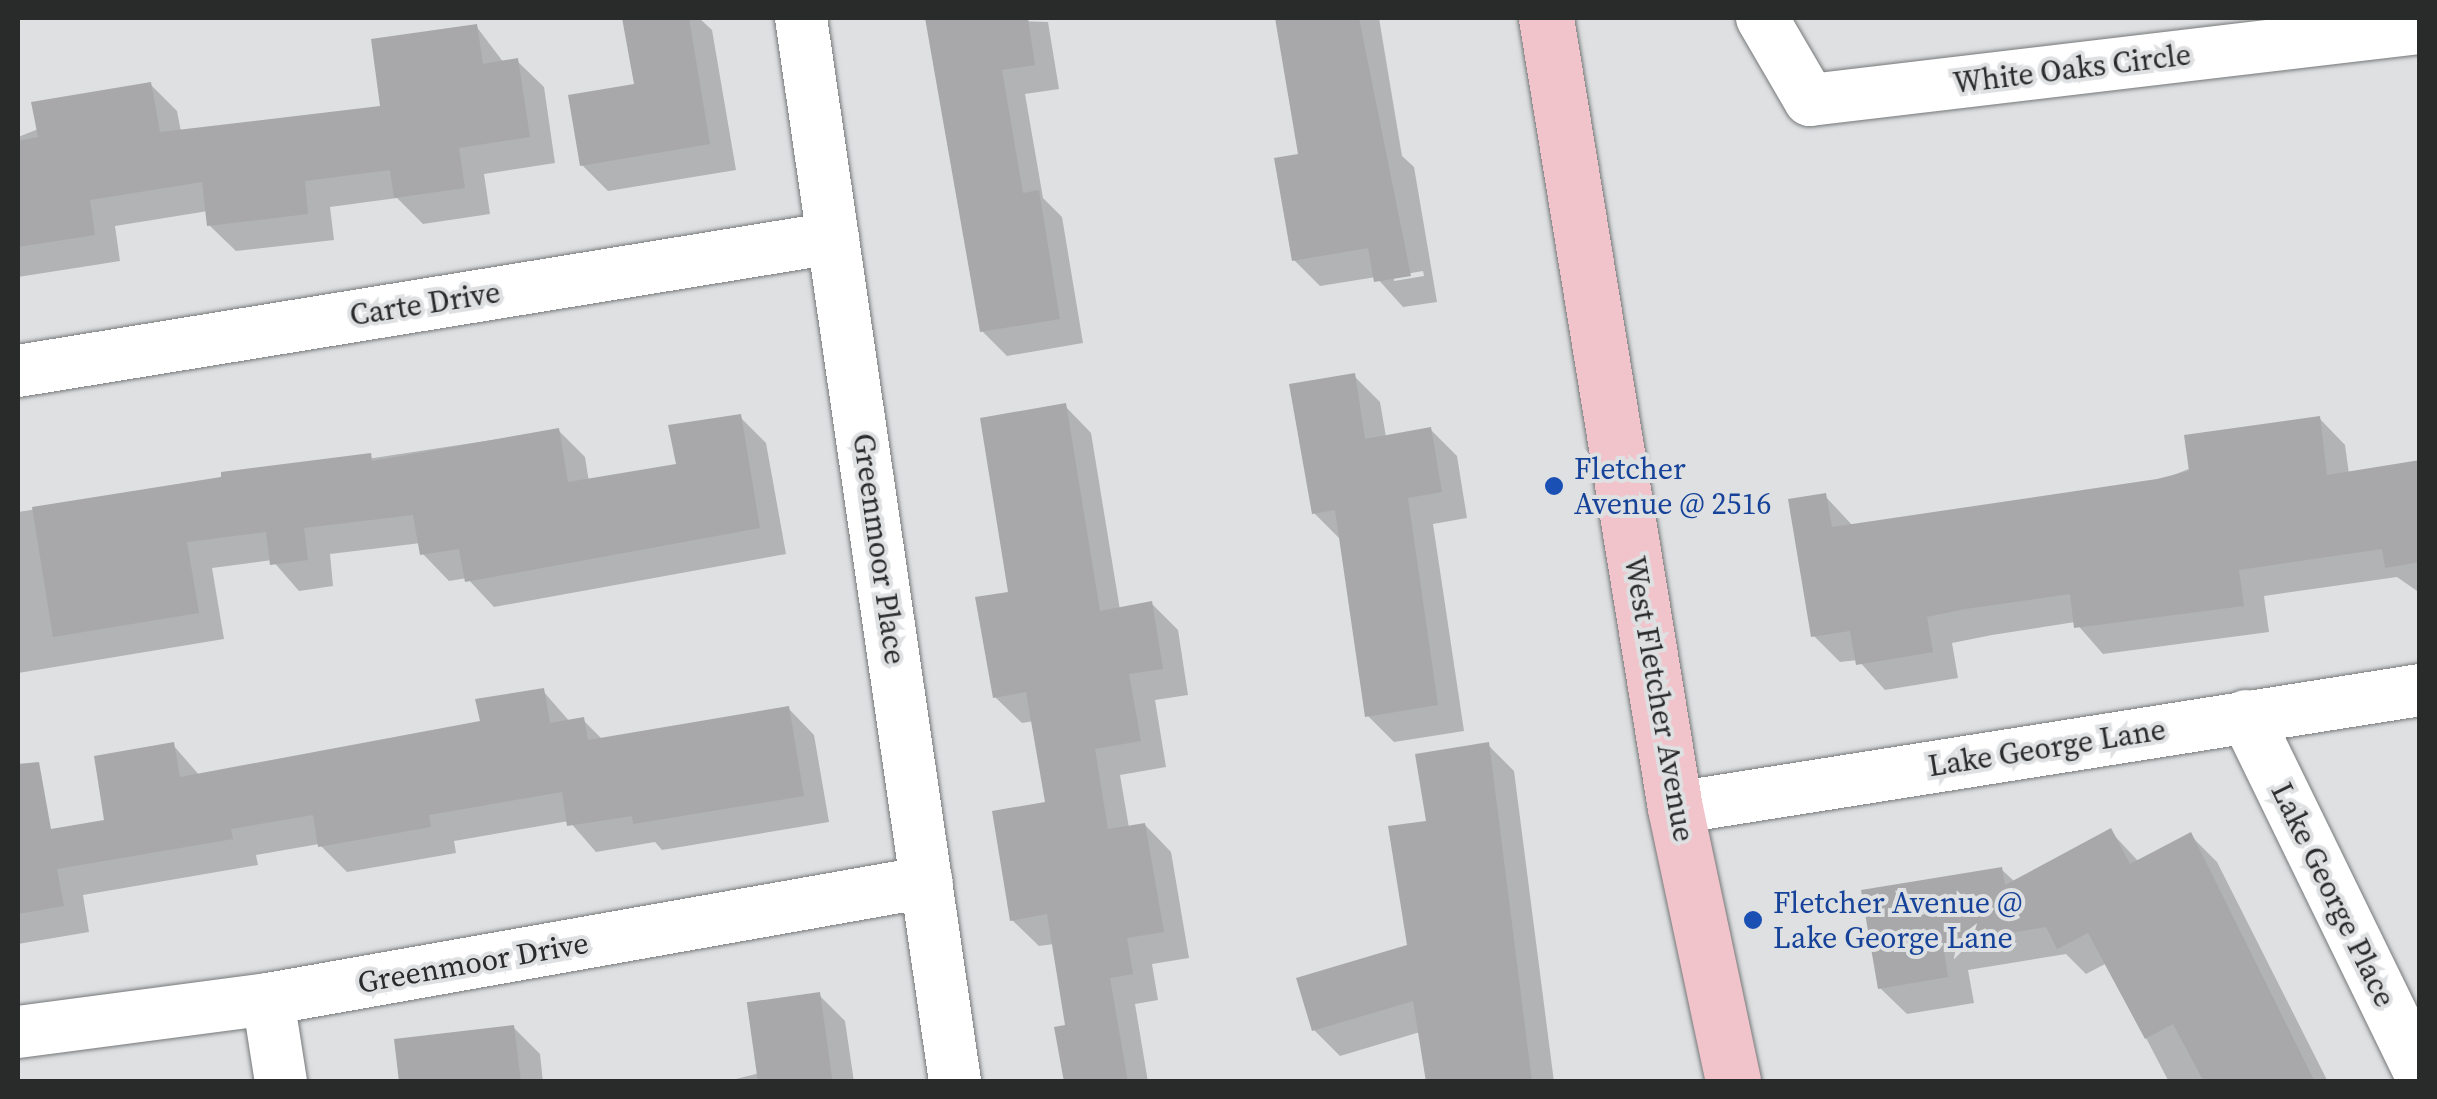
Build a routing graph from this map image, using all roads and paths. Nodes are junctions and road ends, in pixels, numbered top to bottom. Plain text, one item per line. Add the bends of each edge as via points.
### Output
1 (801, 18) edge
2 (1546, 18) edge
3 (1762, 18) edge
4 (2418, 28) edge
5 (833, 238) junction
6 (18, 370) edge
7 (2420, 690) edge
8 (2246, 716) junction
9 (1676, 808) junction
10 (927, 882) junction
11 (268, 999) junction
12 (18, 1032) edge
13 (2420, 1073) edge
14 (280, 1082) edge
15 (956, 1082) edge
16 (1733, 1082) edge

1 - 5 street, Greenmoor Place
2 - 9 main road, West Fletcher Avenue
3 - 4 street, White Oaks Circle via 1810,100
5 - 6 street, Carte Drive
5 - 10 street, Greenmoor Place
7 - 8 street, Lake George Lane
8 - 9 street, Lake George Lane
8 - 13 street, Lake George Place
9 - 16 main road, West Fletcher Avenue
10 - 11 street, Greenmoor Drive
10 - 15 street, Greenmoor Place
11 - 12 street, Greenmoor Drive
11 - 14 street

